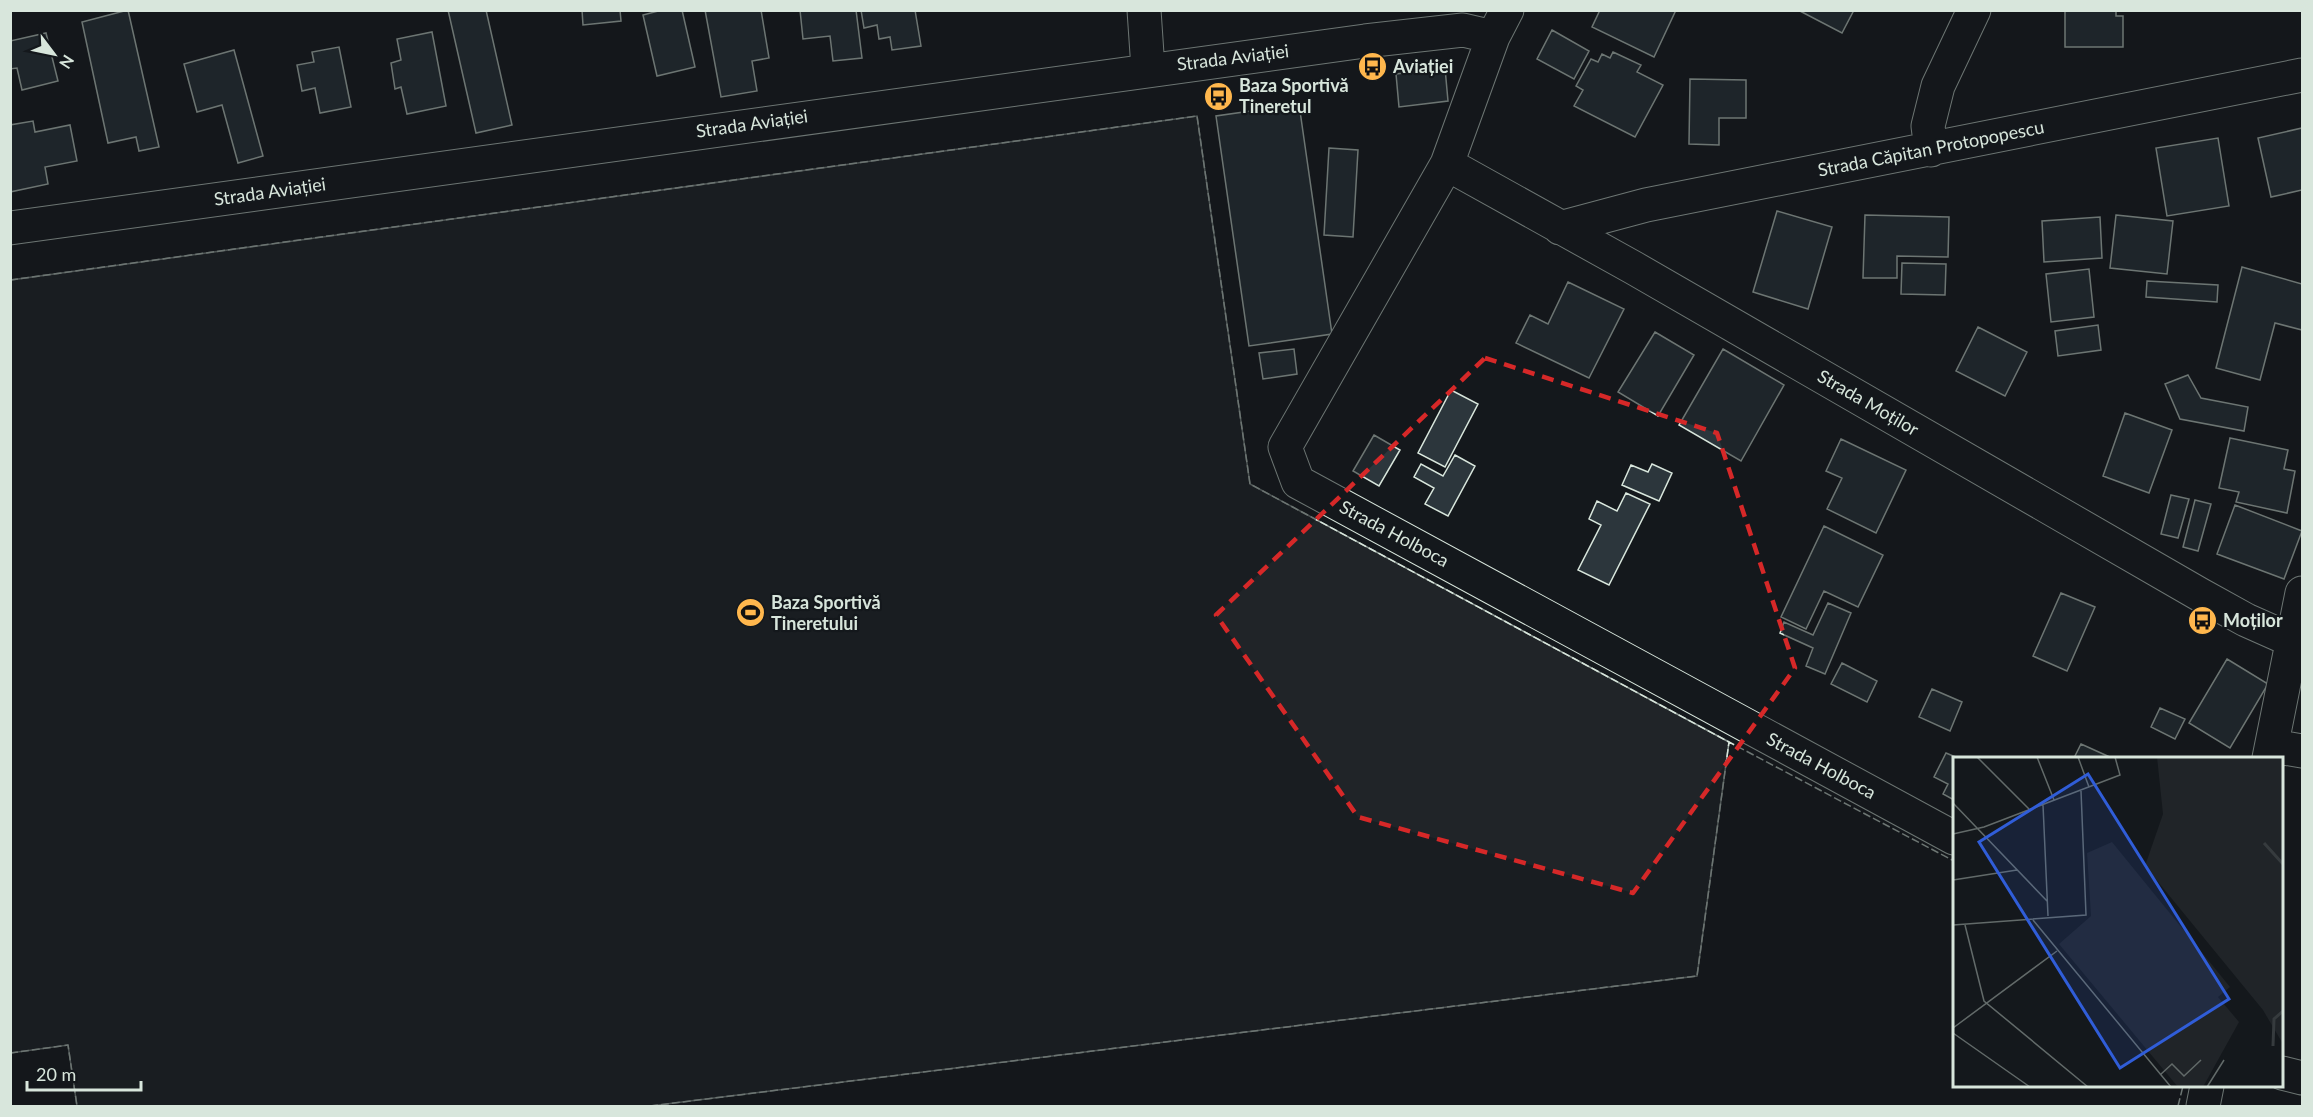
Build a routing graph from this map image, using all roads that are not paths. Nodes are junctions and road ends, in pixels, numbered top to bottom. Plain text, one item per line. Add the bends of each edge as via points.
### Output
1 (1144, 10) edge
2 (1974, 10) edge
3 (1500, 24) edge
4 (1148, 69) junction
5 (2302, 75) edge
6 (1931, 150) junction
7 (1447, 164) junction
8 (10, 228) edge
9 (1560, 228) junction
10 (2302, 593) edge
11 (2292, 640) junction
12 (2281, 752) edge
13 (1953, 837) edge
14 (2283, 1073) edge
15 (2302, 1078) edge
16 (2207, 1087) edge
17 (2203, 1107) edge

1 - 4 street
2 - 6 street via 1938,86 1928,126
3 - 4 street, Strada Aviației
3 - 7 street, Strada Holboca
4 - 8 street, Strada Aviației
5 - 6 street, Strada Căpitan Protopopescu
6 - 9 street, Strada Căpitan Protopopescu via 1646,205
7 - 9 street, Strada Moților
7 - 13 street, Strada Holboca via 1285,447 1298,482
9 - 11 street, Strada Moților via 2199,594
10 - 11 street
11 - 12 street
14 - 15 street
16 - 17 street

